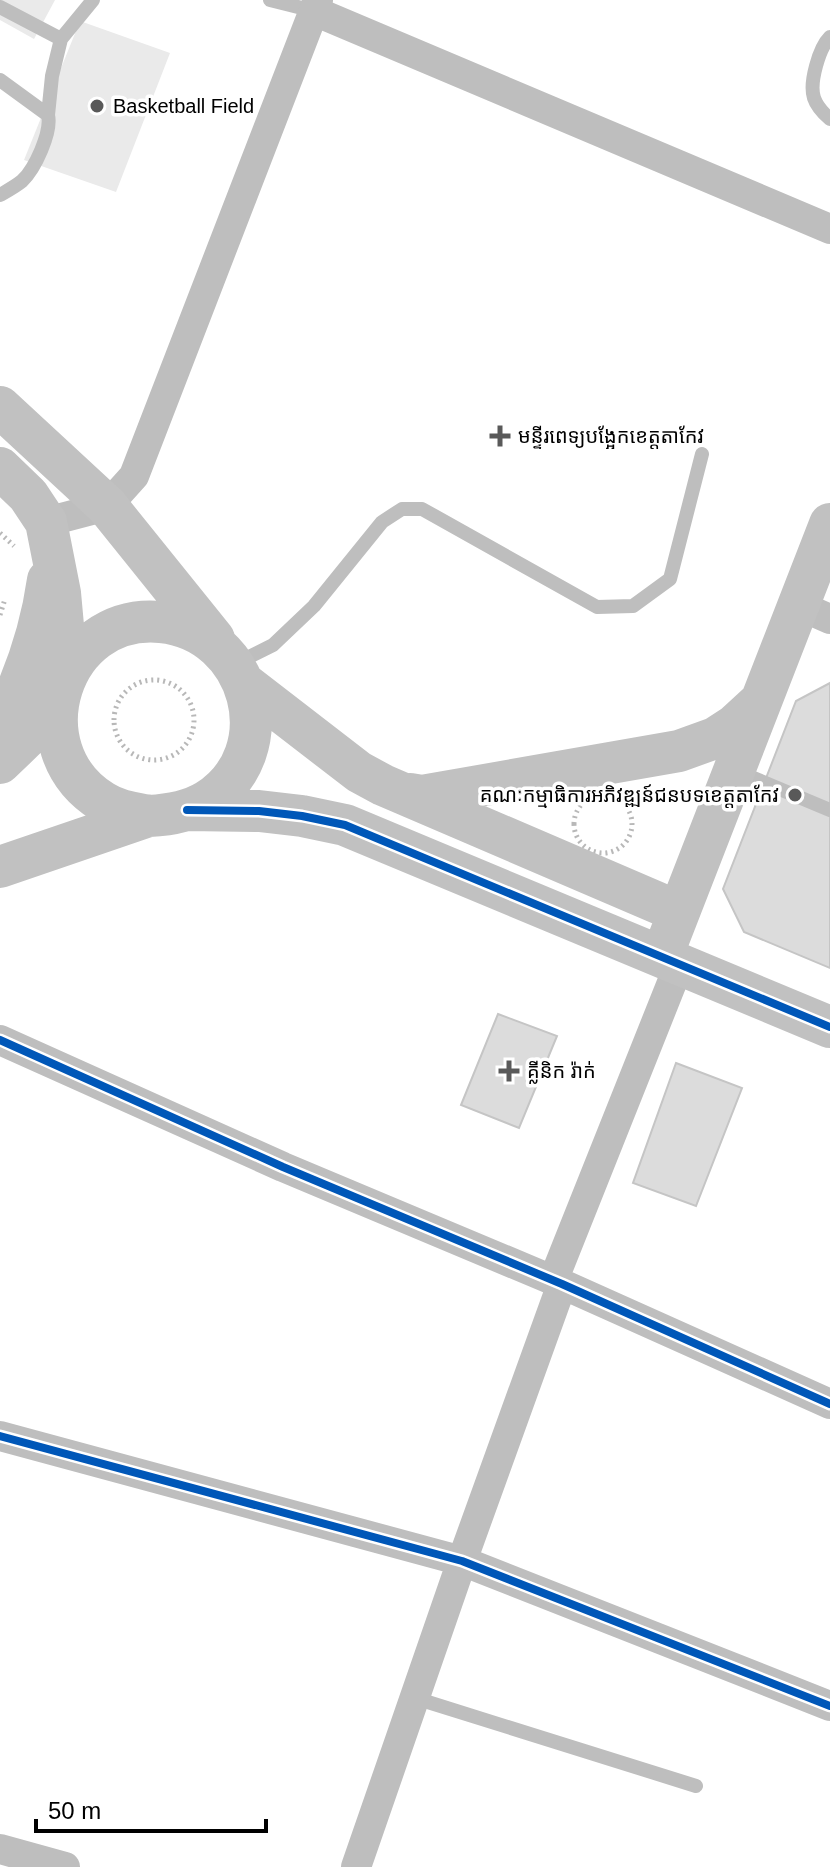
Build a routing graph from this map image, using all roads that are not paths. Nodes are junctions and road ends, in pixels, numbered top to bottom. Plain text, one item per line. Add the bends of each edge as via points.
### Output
1 (93, 0) edge
2 (270, 0) edge
3 (316, 6) edge
4 (0, 7) edge
5 (830, 37) edge
6 (61, 39) junction
7 (0, 80) edge
8 (48, 115) junction
9 (830, 119) edge
10 (0, 195) edge
11 (830, 229) edge
12 (0, 407) edge
13 (702, 454) dead end
14 (0, 468) edge
15 (107, 506) junction
16 (830, 524) edge
17 (49, 536) junction
18 (814, 612) edge
19 (236, 669) junction
20 (61, 688) junction
21 (761, 701) junction
22 (0, 726) edge
23 (0, 763) edge
24 (735, 771) junction
25 (402, 793) junction
26 (830, 810) edge
27 (168, 813) junction
28 (0, 867) edge
29 (679, 912) junction
30 (670, 961) junction
31 (830, 1027) edge
32 (0, 1040) edge
33 (558, 1282) junction
34 (830, 1404) edge
35 (0, 1436) edge
36 (462, 1561) junction
37 (415, 1698) junction
38 (830, 1706) edge
39 (696, 1786) dead end
40 (0, 1849) edge
41 (65, 1867) edge
42 (356, 1867) edge

1 - 6 lane
2 - 3 lane
3 - 11 street
3 - 15 street via 134,476
4 - 6 lane
5 - 9 lane via 814,71 813,96
6 - 8 lane
7 - 8 lane
8 - 10 lane via 43,147 24,179
12 - 15 street
13 - 19 lane via 670,579 633,606 597,607 422,509 402,509 382,522 314,606 273,645
14 - 17 street via 28,495
15 - 17 street
15 - 19 street
16 - 18 street
17 - 20 street via 62,608
17 - 22 street via 46,594 31,653
18 - 21 street
19 - 20 street via 199,633 180,625 140,622 102,635 73,662
19 - 25 street via 359,772
19 - 27 street via 251,706 247,749 224,787 207,801
20 - 23 street via 28,736
20 - 27 street via 56,721 60,745 84,787 125,812
21 - 24 street
21 - 25 street via 715,738 679,751 422,796
24 - 26 lane
24 - 29 street
25 - 29 street
27 - 28 street
27 - 30 street via 259,811 345,825
29 - 30 street
30 - 31 street
30 - 33 street
32 - 33 street
33 - 34 street
33 - 36 street
35 - 36 street
36 - 37 street
36 - 38 street
37 - 39 lane
37 - 42 street
40 - 41 street

